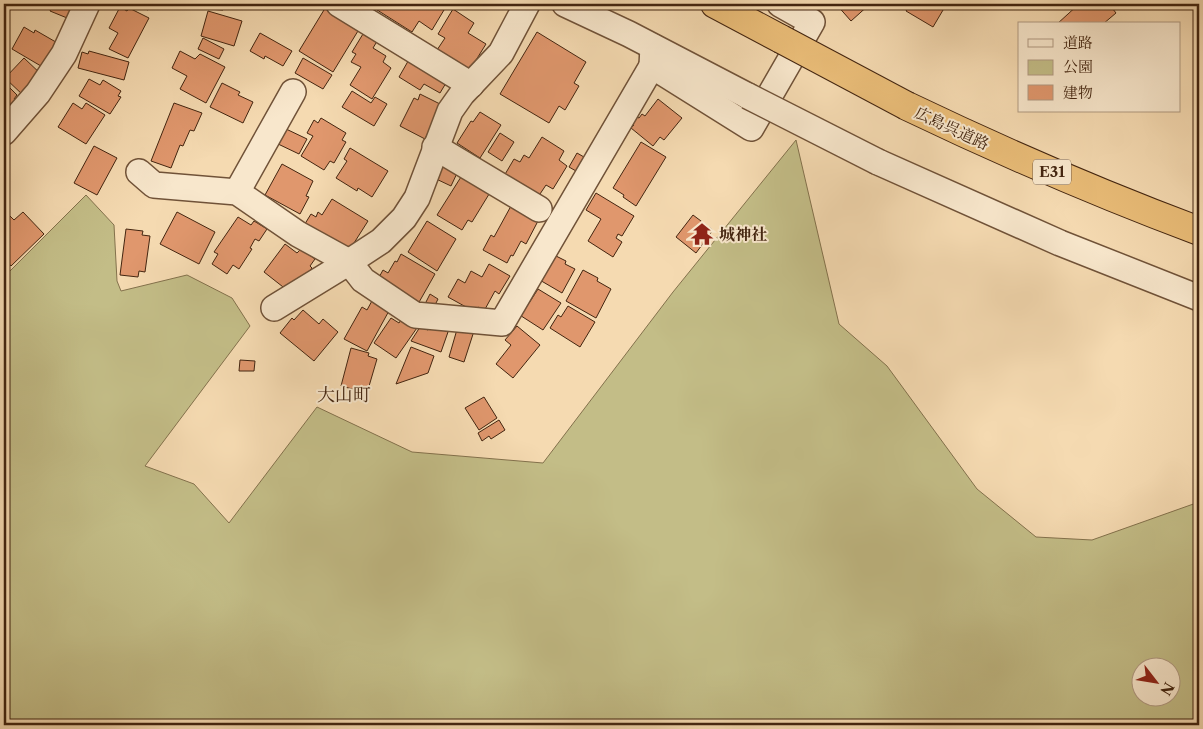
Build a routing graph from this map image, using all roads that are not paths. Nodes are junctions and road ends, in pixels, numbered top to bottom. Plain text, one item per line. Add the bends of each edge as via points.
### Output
1 (87, 4) edge
2 (339, 4) edge
3 (527, 4) edge
4 (565, 4) edge
5 (715, 4) edge
6 (780, 4) edge
7 (652, 57) junction
8 (471, 85) junction
9 (293, 92) dead end
10 (4, 132) edge
11 (435, 147) junction
12 (140, 172) dead end
13 (237, 192) junction
14 (539, 209) dead end
15 (1199, 231) edge
16 (350, 262) junction
17 (1199, 298) edge
18 (274, 308) dead end

1 - 10 street via 64,54 38,93
2 - 8 street
3 - 8 street via 501,53
4 - 7 street
5 - 15 highway, 広島呉道路 / E31, bridge via 907,106 997,149
6 - 7 street via 812,22 751,128
7 - 16 street via 502,323 415,315 363,280
7 - 17 street, bridge via 748,96 878,162 1060,243
8 - 11 street via 450,111
9 - 13 street
11 - 14 street
11 - 16 street via 417,198 404,218 381,241
12 - 13 street via 154,185
13 - 16 street via 298,234
16 - 18 street

